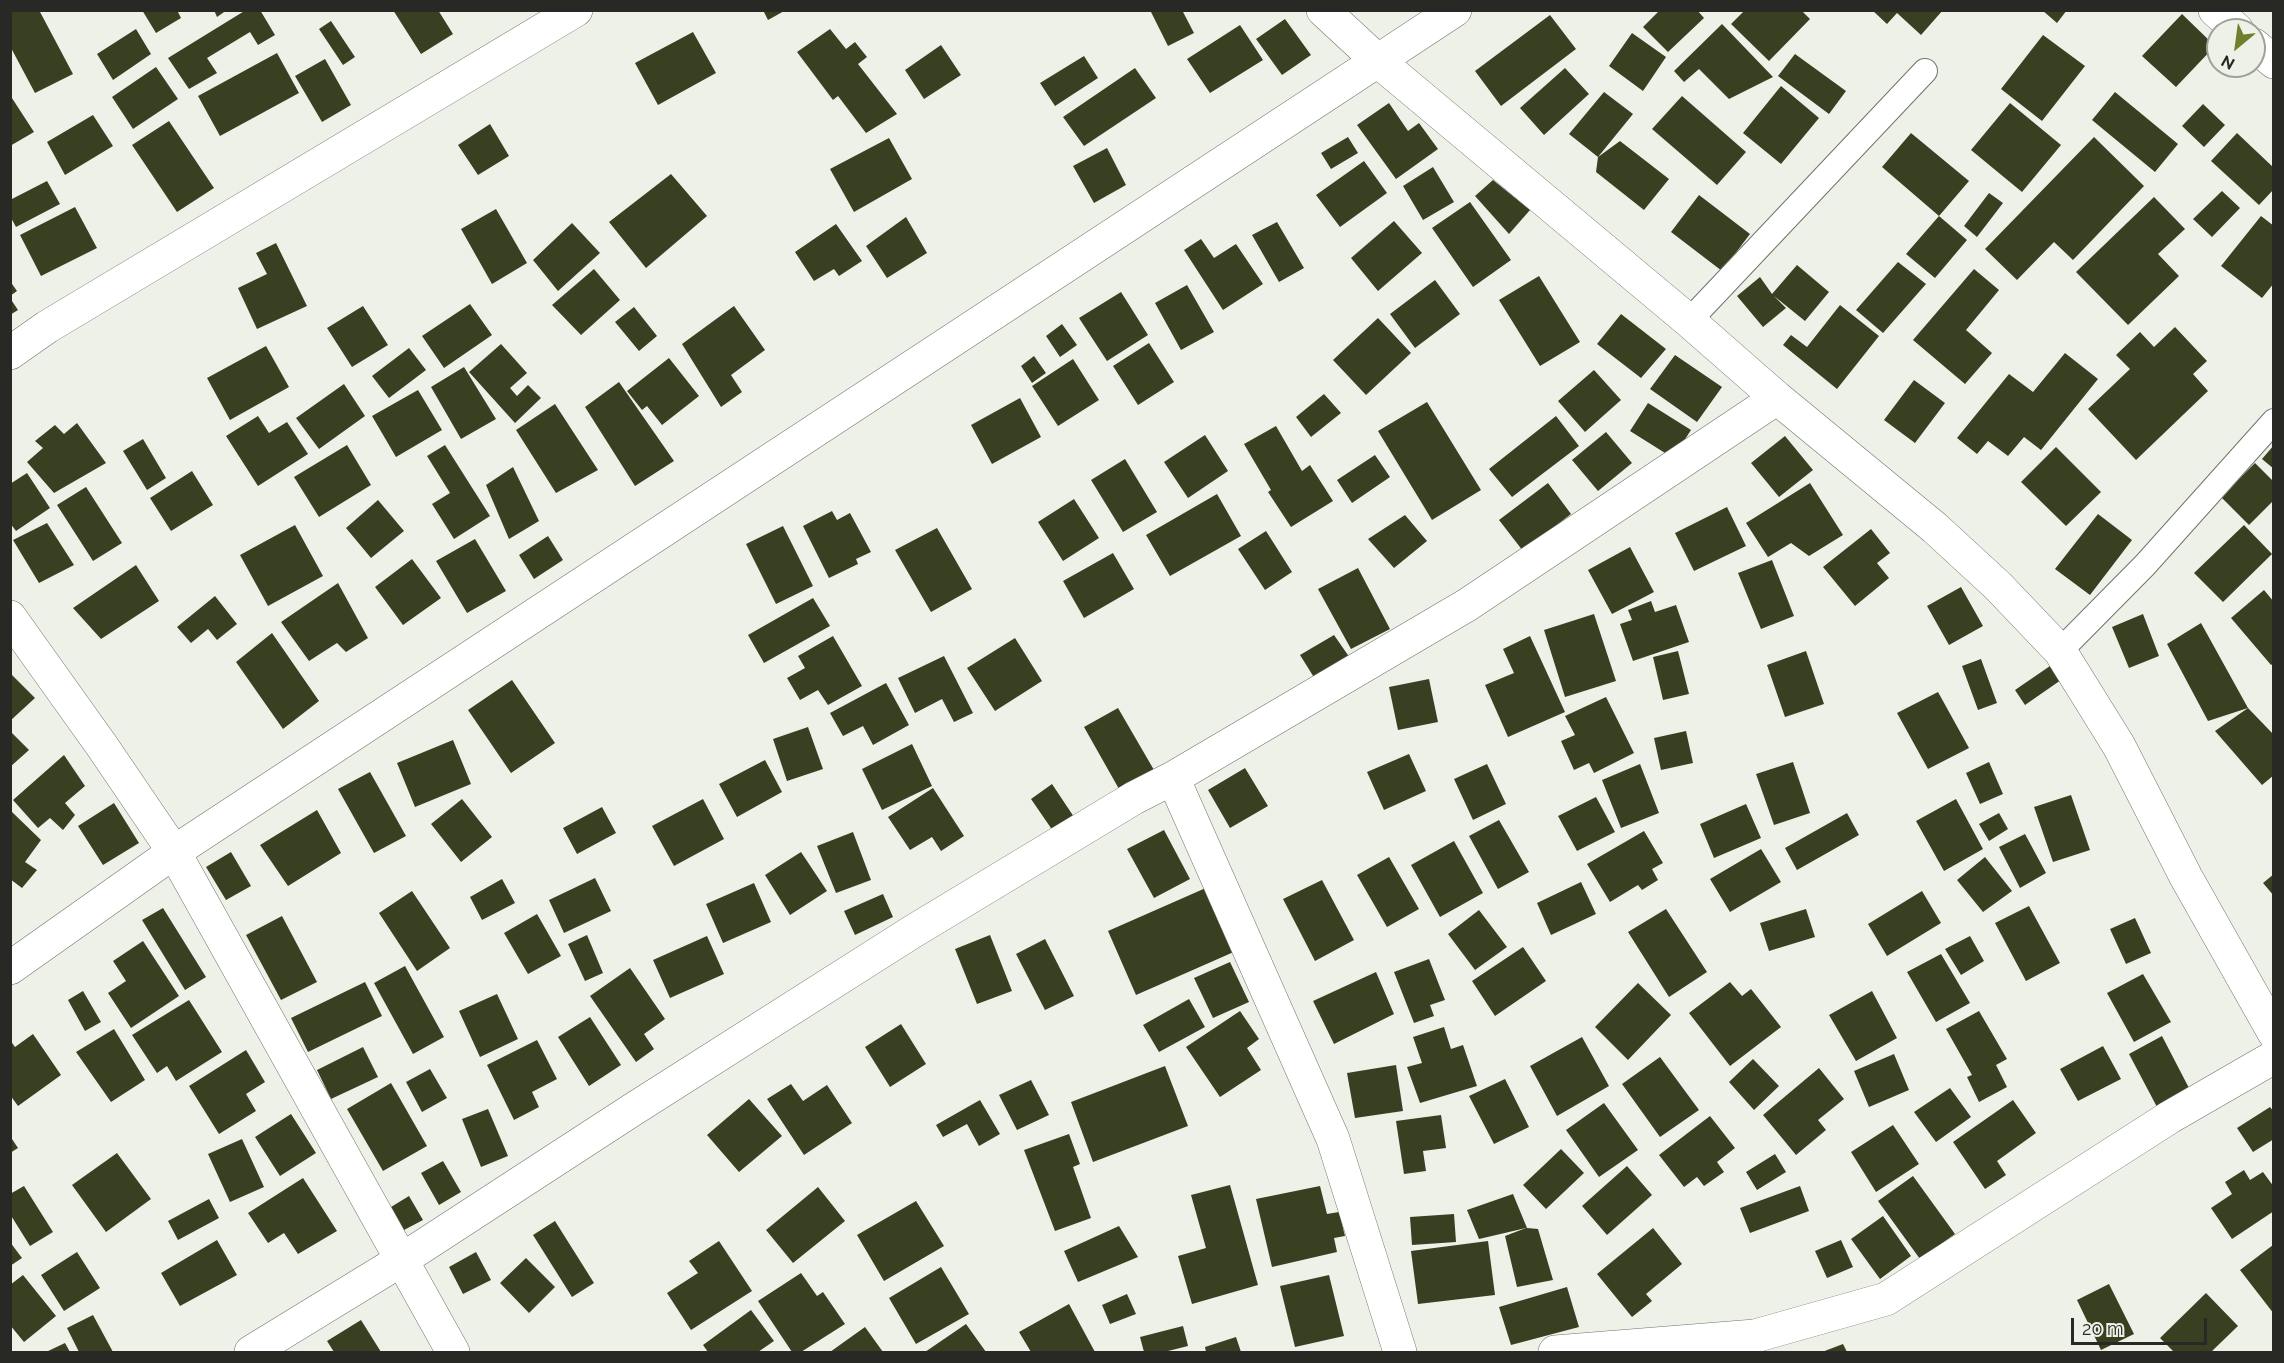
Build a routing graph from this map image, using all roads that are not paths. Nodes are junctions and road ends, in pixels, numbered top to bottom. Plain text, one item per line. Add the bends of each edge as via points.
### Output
1 (576, 10) edge
2 (1323, 10) edge
3 (1455, 10) edge
4 (1378, 61) junction
5 (1925, 71) dead end
6 (1689, 321) junction
7 (10, 353) edge
8 (1777, 398) junction
9 (2274, 421) edge
10 (10, 617) edge
11 (2060, 651) junction
12 (1173, 778) junction
13 (174, 852) junction
14 (10, 968) edge
15 (2274, 1033) edge
16 (2274, 1057) edge
17 (403, 1259) junction
18 (251, 1353) edge
19 (453, 1353) edge
20 (1400, 1353) edge
21 (1555, 1353) edge

1 - 7 street via 47,327
2 - 4 street
3 - 4 street
4 - 6 street
4 - 13 street
5 - 6 lane
6 - 8 street
8 - 11 street via 1935,528
8 - 12 street via 1467,605
9 - 11 lane via 2145,565
10 - 13 street
11 - 15 street via 2119,746 2186,877
12 - 17 street via 912,932
12 - 20 street via 1333,1139
13 - 14 street
13 - 17 street
16 - 21 street via 2170,1117 1886,1299 1755,1336
17 - 18 street
17 - 19 street

